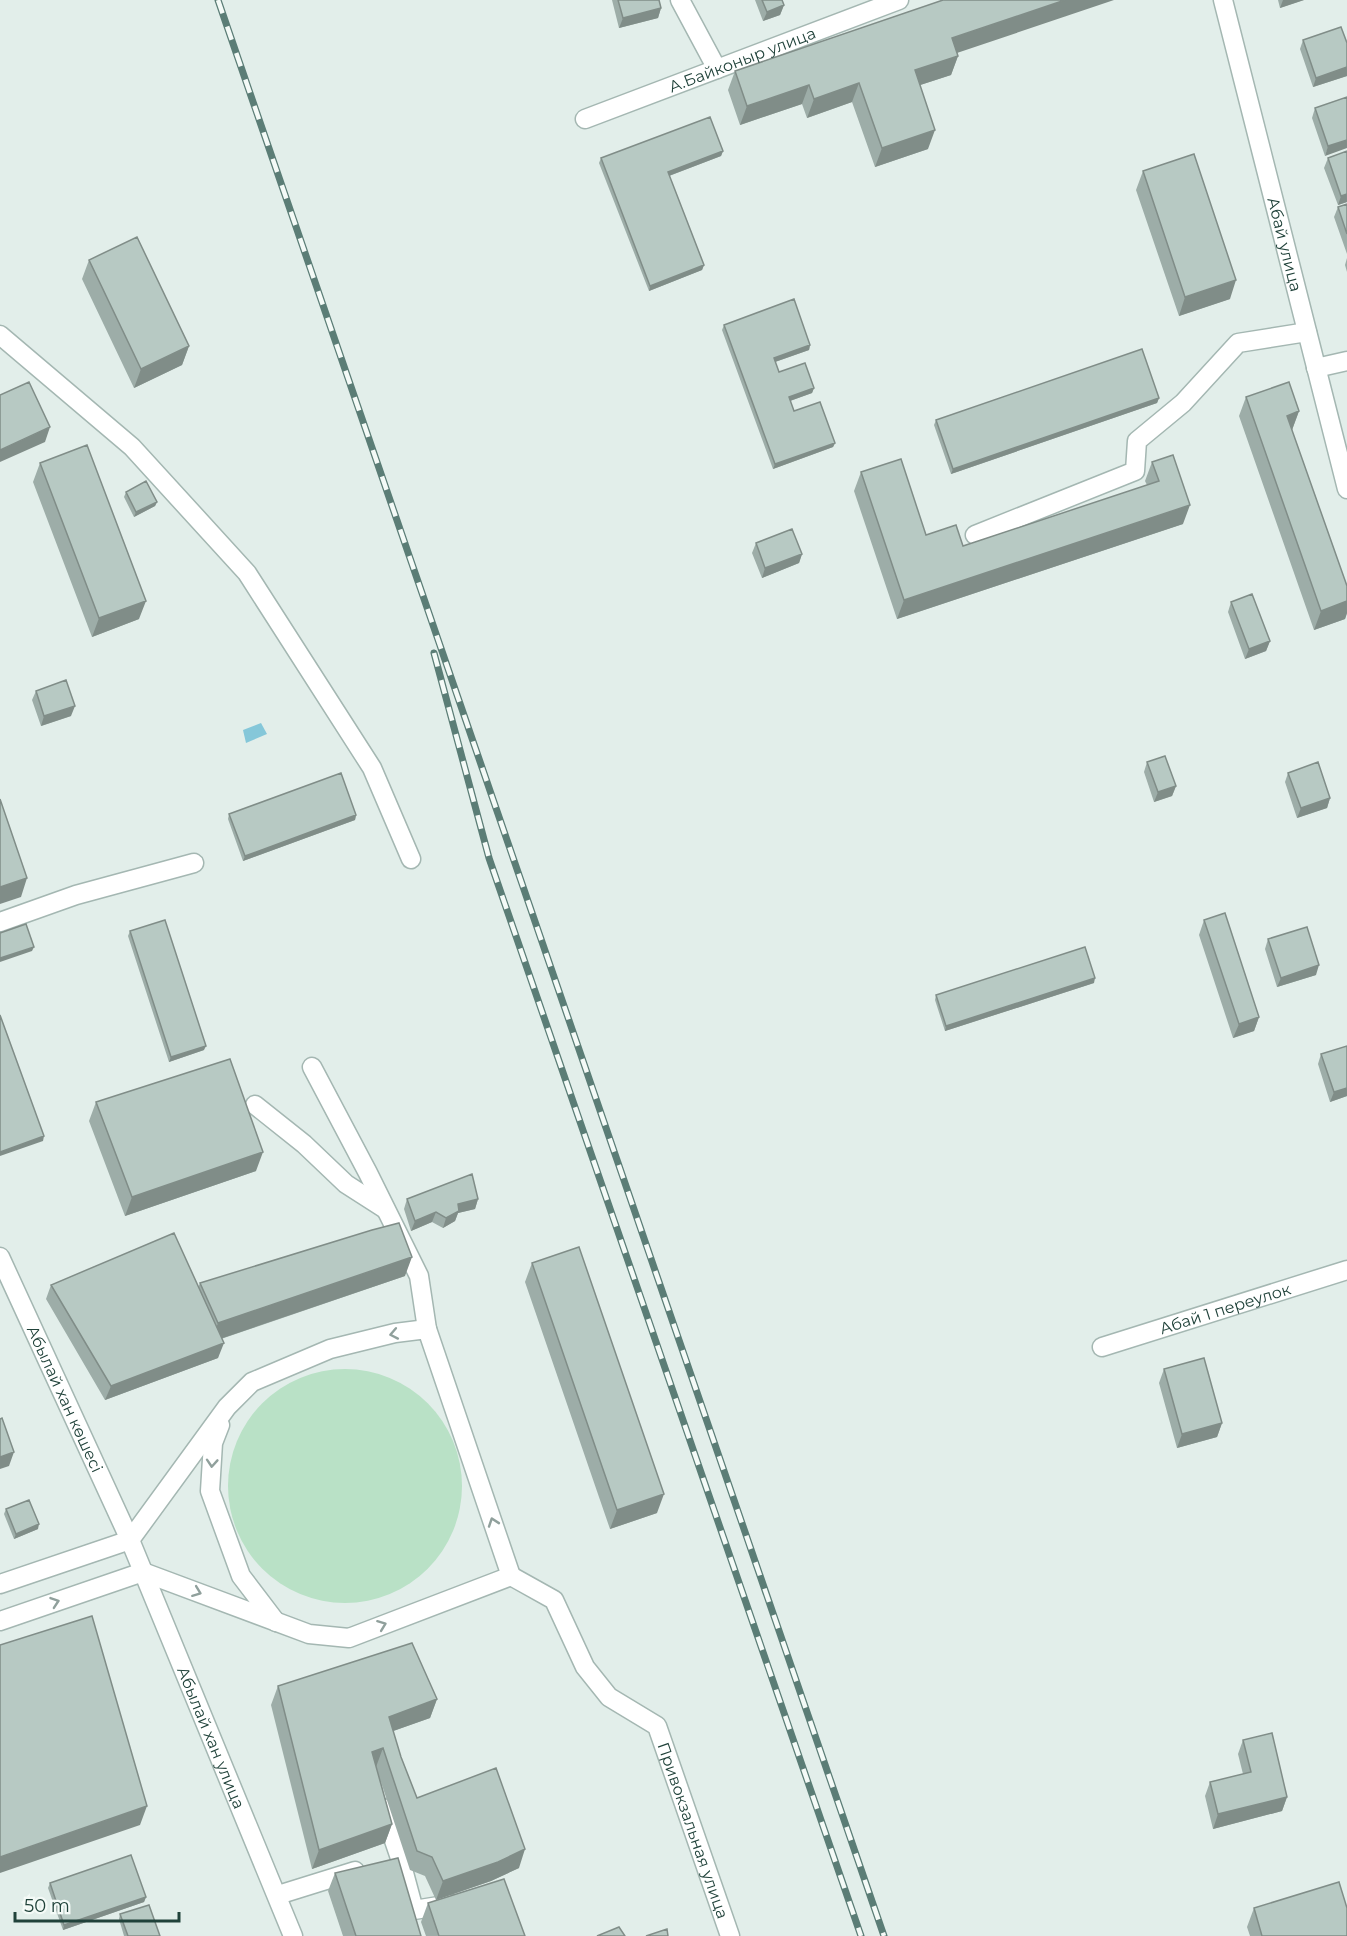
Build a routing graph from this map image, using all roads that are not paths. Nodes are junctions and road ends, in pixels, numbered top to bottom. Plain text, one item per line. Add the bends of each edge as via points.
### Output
1 (680, 0) edge
2 (899, 0) edge
3 (1223, 0) edge
4 (717, 69) junction
5 (585, 119) dead end
6 (1307, 332) junction
7 (0, 335) edge
8 (1347, 361) edge
9 (1316, 368) junction
10 (1347, 489) edge
11 (975, 535) dead end
12 (411, 859) dead end
13 (194, 863) dead end
14 (0, 922) edge
15 (312, 1067) dead end
16 (255, 1105) dead end
17 (387, 1210) junction
18 (0, 1257) edge
19 (1347, 1270) edge
20 (427, 1329) junction
21 (1102, 1347) dead end
22 (227, 1407) junction
23 (130, 1539) junction
24 (142, 1572) junction
25 (511, 1575) junction
26 (0, 1584) edge
27 (0, 1621) edge
28 (276, 1622) junction
29 (376, 1789) edge
30 (388, 1861) junction
31 (278, 1895) junction
32 (467, 1898) edge
33 (293, 1936) edge
34 (730, 1936) edge

1 - 4 street
2 - 4 street, А.Байконыр улица
3 - 6 street, Абай улица
4 - 5 street, А.Байконыр улица
6 - 9 street, Абай улица
6 - 11 street via 1238,343 1183,403 1137,441 1135,471
7 - 12 street via 132,447 247,573 372,768
8 - 9 street
9 - 10 street, Абай улица
13 - 14 street via 76,895
15 - 17 street
16 - 17 street via 346,1184
17 - 20 street via 419,1276
18 - 23 street, Абылай хан көшесі
19 - 21 street, Абай 1 переулок
20 -> 22 street via 330,1349 252,1382
25 -> 20 street
22 - 23 street
22 -> 28 street via 213,1443 210,1491 241,1576
23 - 24 street, Абылай хан улица
23 - 26 street
27 -> 24 street
24 -> 28 street
24 - 31 street, Абылай хан улица
28 -> 25 street via 309,1634 349,1638
25 - 34 street, Привокзальная улица via 554,1600 585,1667 609,1697 657,1726
29 - 30 street
30 - 31 street
30 - 32 street via 413,1918
31 - 33 street, Абылай хан улица

